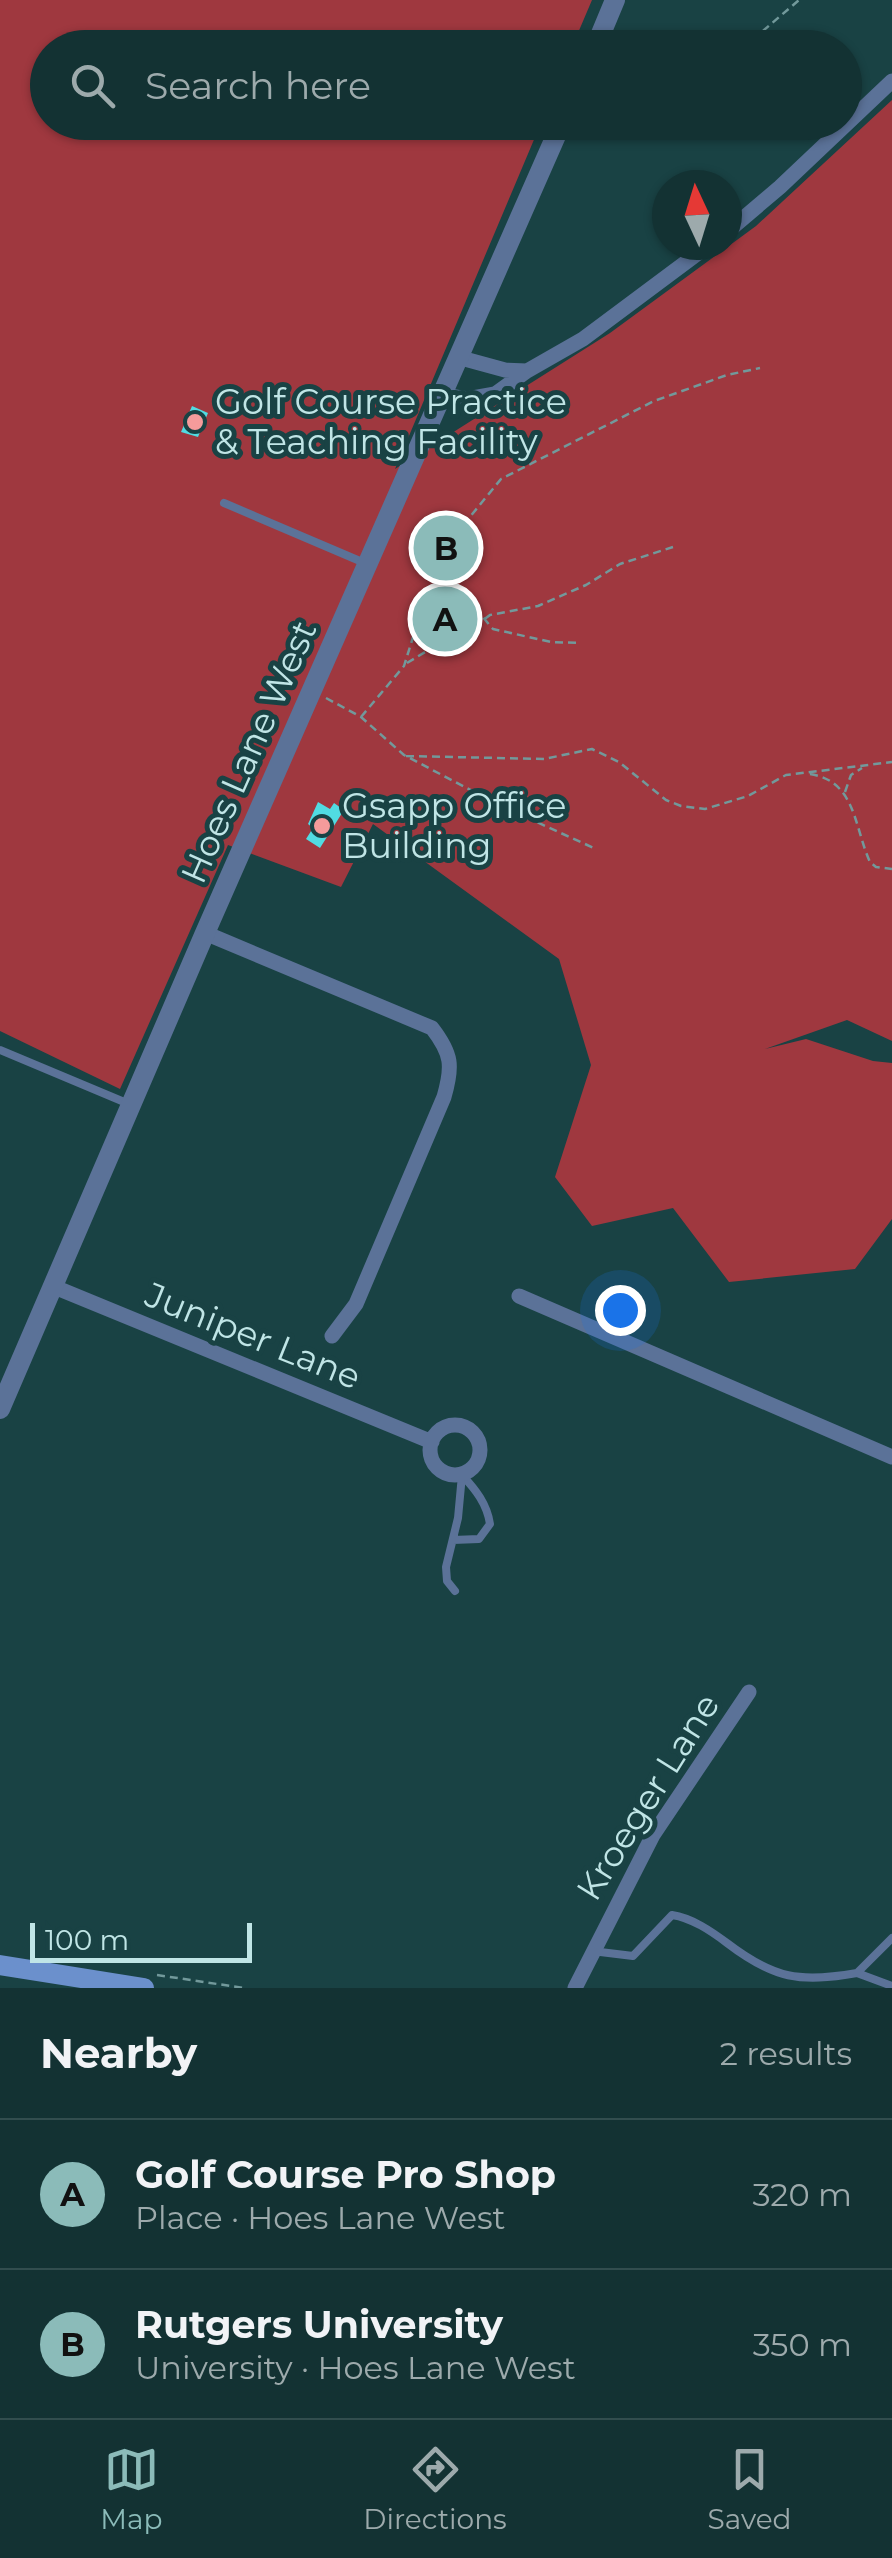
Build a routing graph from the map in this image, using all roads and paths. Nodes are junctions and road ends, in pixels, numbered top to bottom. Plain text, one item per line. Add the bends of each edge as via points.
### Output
1 (615, 0) edge
2 (799, 0) edge
3 (602, 30) edge
4 (764, 30) edge
5 (892, 81) edge
6 (862, 109) edge
7 (554, 140) edge
8 (830, 140) edge
9 (742, 219) edge
10 (689, 260) edge
11 (461, 358) junction
12 (760, 368) dead end
13 (527, 371) junction
14 (444, 395) junction
15 (224, 503) dead end
16 (672, 548) dead end
17 (367, 564) junction
18 (436, 574) junction
19 (483, 618) junction
20 (580, 643) dead end
21 (404, 666) junction
22 (312, 690) junction
23 (361, 717) junction
24 (406, 756) junction
25 (892, 762) edge
26 (866, 766) junction
27 (804, 772) junction
28 (845, 794) junction
29 (596, 849) dead end
30 (892, 868) edge
31 (205, 933) junction
32 (0, 1050) edge
33 (130, 1104) junction
34 (52, 1286) junction
35 (519, 1296) dead end
36 (332, 1336) dead end
37 (5, 1383) edge
38 (0, 1409) edge
39 (432, 1442) junction
40 (892, 1457) edge
41 (462, 1475) junction
42 (454, 1540) junction
43 (456, 1591) dead end
44 (749, 1692) dead end
45 (892, 1938) edge
46 (592, 1951) junction
47 (0, 1965) edge
48 (858, 1973) junction
49 (147, 1981) edge
50 (892, 1986) edge
51 (244, 1988) edge
52 (574, 1988) edge

1 - 3 street
2 - 4 path
5 - 6 street
7 - 11 street, Hoes Lane West
8 - 9 street
10 - 13 street
11 - 13 street
11 - 14 street, Hoes Lane West
12 - 18 path via 654,401 501,479 458,529
13 - 14 street via 496,394
14 - 17 street, Hoes Lane West
15 - 17 lane
16 - 19 path via 620,564 565,596
17 - 22 street, Hoes Lane West
18 - 19 path via 469,597
18 - 21 path
19 - 20 path via 502,634
19 - 21 path via 454,642
21 - 23 path
22 - 23 path
22 - 31 street, Hoes Lane West
23 - 24 path
24 - 27 path via 552,759 592,749 666,800 705,809
24 - 29 path
25 - 26 path
26 - 27 path
26 - 28 path via 851,775
27 - 28 path via 835,782
28 - 30 path via 870,862
31 - 33 street, Hoes Lane West
31 - 36 street via 432,1028 445,1045 452,1070 444,1097 356,1304
32 - 33 lane
33 - 34 street, Hoes Lane West
34 - 37 street, Hoes Lane West
34 - 39 street, Juniper Lane
35 - 40 street
37 - 38 street, Hoes Lane West
39 - 41 street via 439,1471
39 - 41 street via 448,1426 473,1432 479,1459
41 - 42 lane
41 - 42 lane via 478,1492 490,1524 479,1539
42 - 43 lane via 446,1567
44 - 46 street, Kroeger Lane via 653,1834
45 - 48 lane
46 - 48 lane via 633,1956 672,1915 711,1931 777,1974 816,1980
46 - 52 street, Kroeger Lane
47 - 49 main road
48 - 50 lane
49 - 51 path

